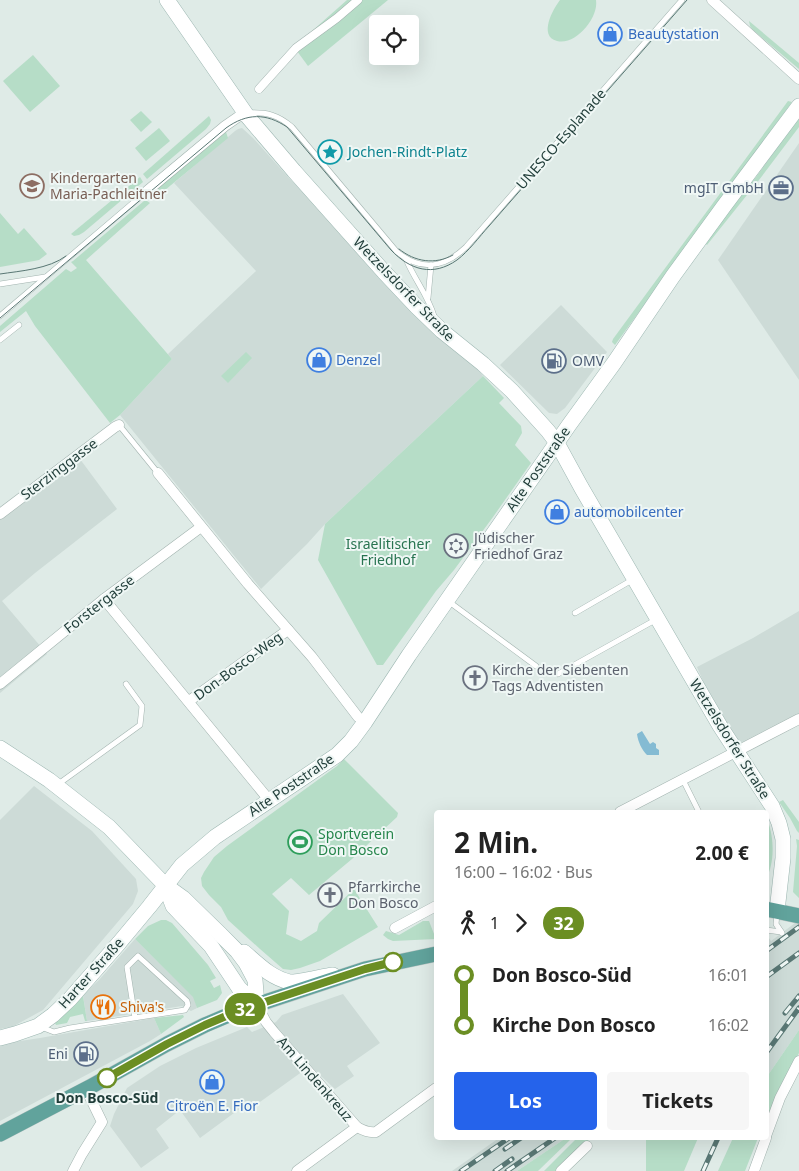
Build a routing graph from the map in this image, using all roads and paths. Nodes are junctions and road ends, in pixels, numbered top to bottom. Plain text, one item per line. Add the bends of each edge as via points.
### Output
1 (167, 0) edge
2 (358, 0) edge
3 (682, 0) edge
4 (712, 0) edge
5 (799, 78) edge
6 (259, 89) dead end
7 (799, 106) edge
8 (246, 114) junction
9 (150, 194) joint
10 (406, 259) junction
11 (430, 266) junction
12 (45, 277) junction
13 (0, 284) edge
14 (428, 298) junction
15 (0, 316) edge
16 (19, 325) dead end
17 (442, 331) junction
18 (0, 340) edge
19 (119, 425) joint
20 (556, 443) junction
21 (158, 473) joint
22 (0, 514) edge
23 (201, 528) junction
24 (635, 579) junction
25 (104, 599) junction
26 (447, 600) junction
27 (575, 613) dead end
28 (657, 619) junction
29 (288, 630) junction
30 (536, 666) dead end
31 (558, 674) dead end
32 (0, 684) edge
33 (126, 684) dead end
34 (189, 701) junction
35 (799, 719) edge
36 (365, 722) junction
37 (0, 748) edge
38 (736, 752) junction
39 (682, 780) junction
40 (56, 786) junction
41 (269, 800) junction
42 (624, 810) edge
43 (698, 810) edge
44 (165, 885) junction
45 (434, 907) edge
46 (772, 910) edge
47 (799, 916) edge
48 (395, 928) dead end
49 (769, 930) edge
50 (226, 940) junction
51 (434, 954) edge
52 (365, 969) junction
53 (257, 1005) junction
54 (136, 1018) junction
55 (38, 1026) junction
56 (0, 1038) edge
57 (799, 1061) edge
58 (86, 1089) junction
59 (434, 1089) edge
60 (357, 1127) junction
61 (769, 1129) edge
62 (0, 1134) edge
63 (765, 1140) edge
64 (587, 1146) dead end
65 (77, 1170) edge
66 (296, 1171) edge
67 (561, 1171) edge
68 (754, 1171) edge

1 - 8 main road, Wetzelsdorfer Straße
2 - 6 street via 296,48
3 - 11 lane, UNESCO-Esplanade via 466,247 454,258
4 - 5 street
7 - 20 main road, Alte Poststraße via 687,256
8 - 9 street via 225,126
8 - 10 lane via 278,117 292,127
8 - 17 main road, Wetzelsdorfer Straße via 384,272
9 - 12 lane
10 - 11 lane
10 - 14 lane
11 - 14 lane
12 - 13 lane
12 - 15 lane
14 - 17 lane
16 - 18 lane
17 - 20 main road, Wetzelsdorfer Straße via 512,391
19 - 21 lane
19 - 22 street, Sterzinggasse
20 - 24 main road, Wetzelsdorfer Straße
20 - 26 main road, Alte Poststraße
21 - 23 street
23 - 25 street, Forstergasse
23 - 29 street
24 - 27 lane
24 - 28 main road, Wetzelsdorfer Straße
25 - 32 street, Forstergasse
25 - 34 street, Don-Bosco-Weg
26 - 30 lane
26 - 36 main road, Alte Poststraße
28 - 31 lane
28 - 38 main road, Wetzelsdorfer Straße
29 - 34 street, Don-Bosco-Weg
29 - 36 street
33 - 40 lane via 142,706 140,725
34 - 41 street, Don-Bosco-Weg
35 - 38 street
36 - 41 main road, Alte Poststraße via 337,754
37 - 40 main road
38 - 39 street
38 - 46 main road, Wetzelsdorfer Straße via 772,806 783,839 783,858
39 - 42 street
39 - 43 lane
40 - 44 main road via 109,827
41 - 44 main road, Alte Poststraße via 215,837 182,865
44 - 50 main road
44 - 53 main road via 173,906 211,946 239,988
44 - 55 main road, Harter Straße via 70,999
45 - 48 street
46 - 47 main road
46 - 49 lane via 781,932
50 - 52 main road via 239,947 268,973 292,982
50 - 53 main road via 246,963 254,980
51 - 52 main road
52 - 53 main road
53 - 58 main road via 205,1025
53 - 60 street, Am Lindenkreuz via 274,1032
54 - 54 lane via 185,1010 188,1005 138,956 127,967
54 - 55 lane via 54,1032
55 - 56 main road, Harter Straße
57 - 61 street
58 - 62 main road
58 - 65 street via 102,1122 82,1154
59 - 60 street via 376,1132
60 - 66 street
63 - 68 street
64 - 67 street

